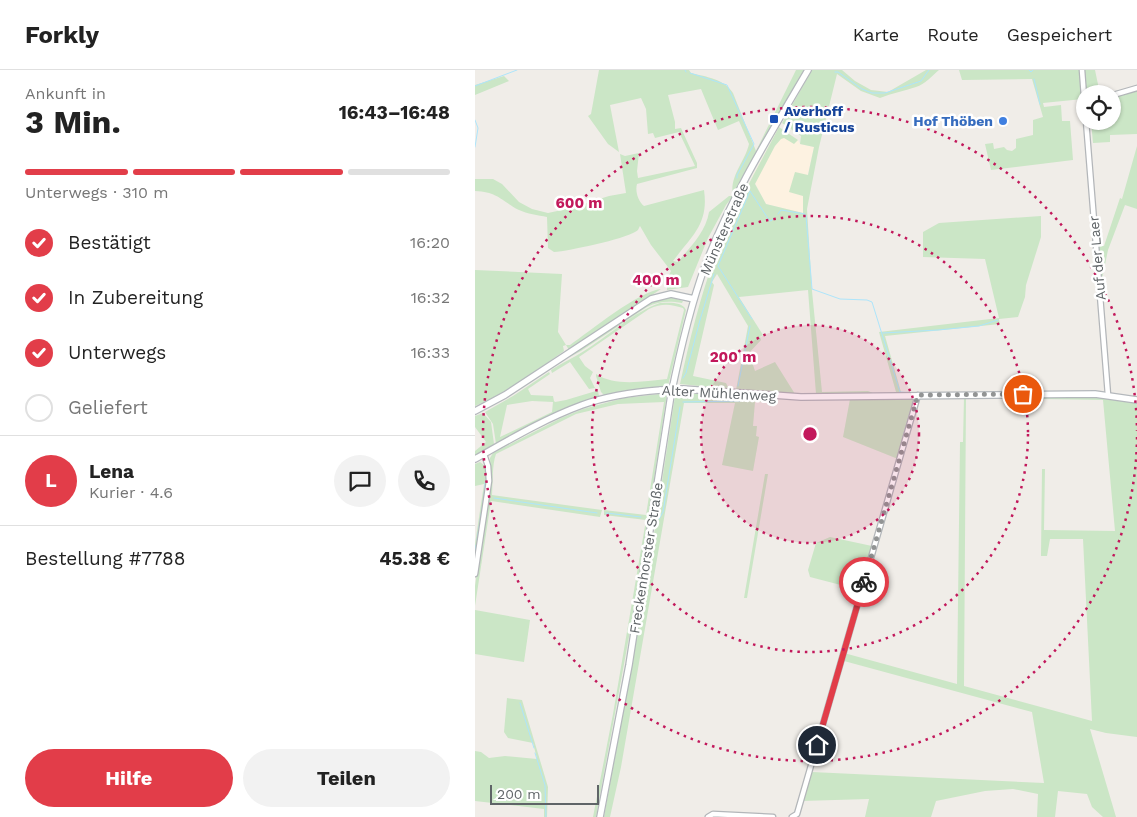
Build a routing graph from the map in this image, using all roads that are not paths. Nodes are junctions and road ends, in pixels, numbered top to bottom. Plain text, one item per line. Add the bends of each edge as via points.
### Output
1 (808, 70) edge
2 (1082, 70) edge
3 (1084, 85) edge
4 (1137, 88) edge
5 (1121, 93) edge
6 (1087, 130) edge
7 (694, 299) junction
8 (918, 395) junction
9 (1108, 395) junction
10 (1137, 400) edge
11 (475, 411) edge
12 (483, 454) junction
13 (475, 459) edge
14 (475, 574) edge
15 (600, 817) edge
16 (708, 817) edge
17 (773, 817) edge
18 (792, 817) edge

1 - 7 main road, Münsterstraße via 728,214
2 - 3 street
4 - 5 street
6 - 9 street, Auf der Laer
7 - 11 main road via 671,294 651,299 505,395
7 - 15 main road, Freckenhorster Straße via 671,395 632,646
8 - 9 main road, Alter Mühlenweg
8 - 12 main road, Alter Mühlenweg, bridge via 787,396 683,389 613,396 547,420
8 - 18 street via 797,814
9 - 10 main road, Alter Mühlenweg
12 - 13 main road, Alter Mühlenweg
12 - 14 street via 489,481
16 - 17 street via 713,814

